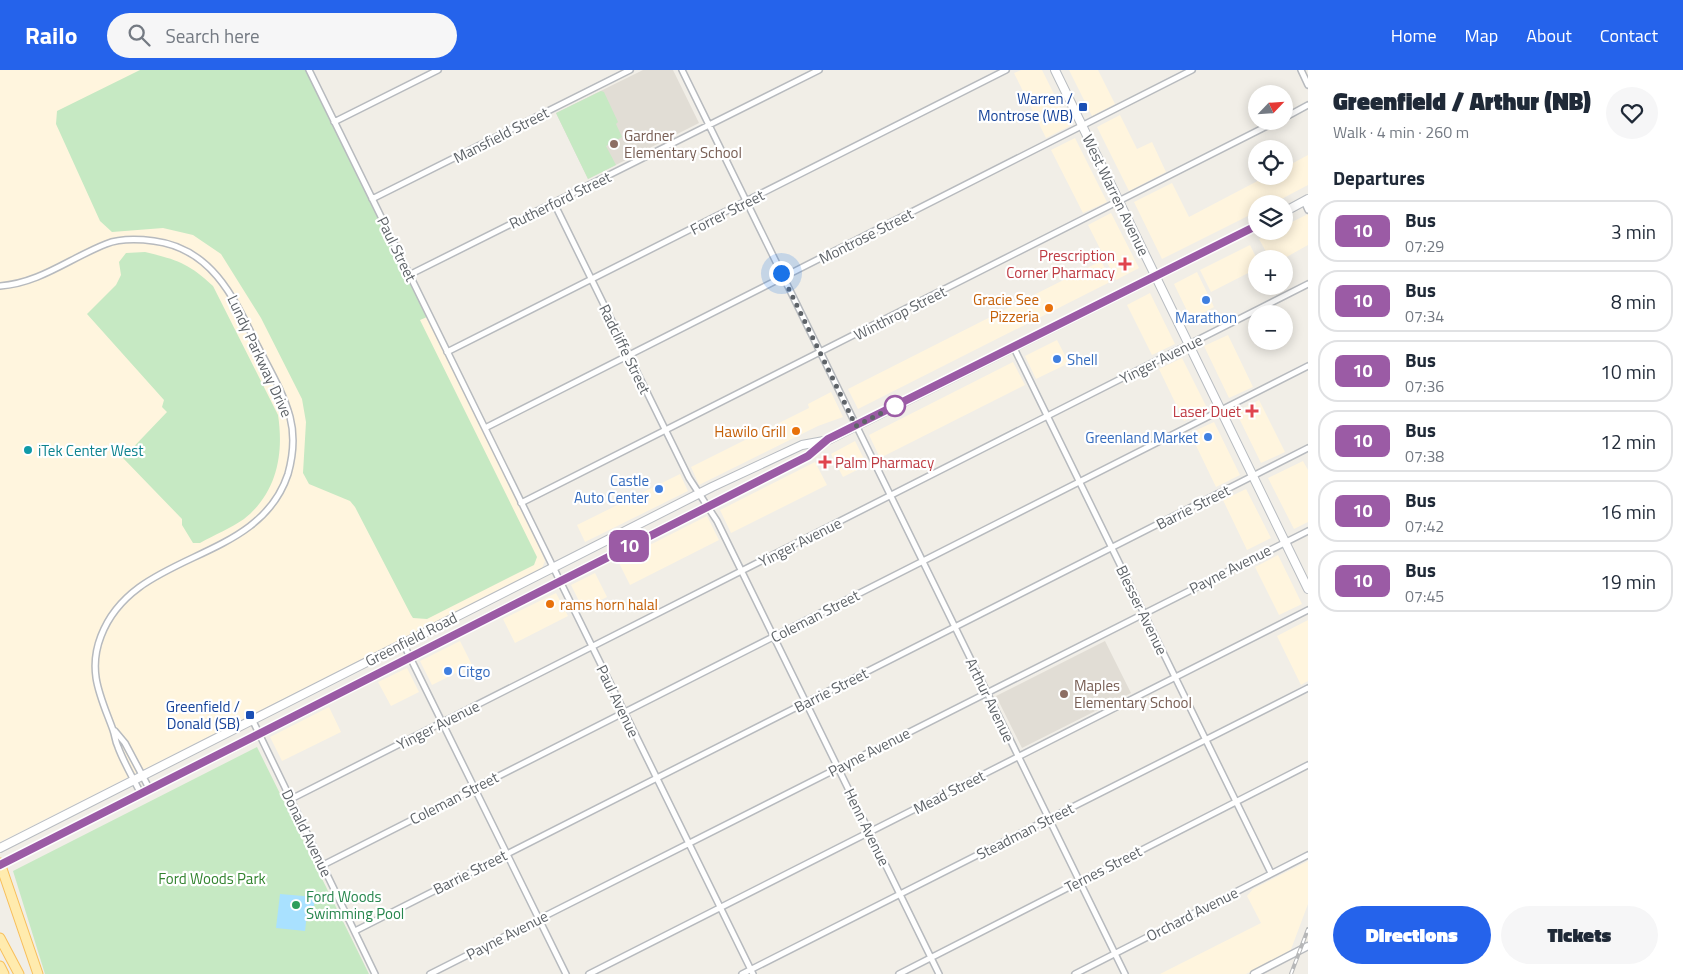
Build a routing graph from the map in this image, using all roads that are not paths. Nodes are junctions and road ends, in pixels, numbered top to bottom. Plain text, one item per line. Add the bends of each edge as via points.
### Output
1 (309, 70) edge
2 (438, 70) edge
3 (630, 70) edge
4 (682, 70) edge
5 (819, 70) edge
6 (1006, 70) edge
7 (1055, 70) edge
8 (1192, 70) edge
9 (1301, 70) edge
10 (1308, 85) edge
11 (1308, 105) edge
12 (1293, 113) edge
13 (334, 122) junction
14 (709, 126) junction
15 (1082, 126) junction
16 (1259, 130) edge
17 (372, 199) junction
18 (1306, 200) edge
19 (554, 202) junction
20 (746, 202) junction
21 (1119, 202) junction
22 (1293, 207) edge
23 (1308, 210) edge
24 (1248, 230) edge
25 (1155, 274) junction
26 (409, 275) junction
27 (784, 278) junction
28 (592, 280) junction
29 (1308, 284) edge
30 (0, 286) edge
31 (1189, 345) junction
32 (1013, 346) junction
33 (447, 352) junction
34 (820, 353) junction
35 (629, 356) junction
36 (1308, 366) edge
37 (1221, 410) junction
38 (1047, 416) junction
39 (856, 426) junction
40 (484, 428) junction
41 (665, 430) junction
42 (826, 441) junction
43 (1308, 448) edge
44 (1253, 476) junction
45 (1079, 482) junction
46 (698, 494) junction
47 (890, 496) junction
48 (521, 503) junction
49 (708, 506) junction
50 (641, 523) junction
51 (1308, 531) edge
52 (648, 537) junction
53 (1284, 541) junction
54 (1111, 548) junction
55 (922, 561) junction
56 (553, 568) junction
57 (742, 571) junction
58 (560, 582) junction
59 (1308, 589) edge
60 (1308, 610) edge
61 (1143, 613) junction
62 (954, 627) junction
63 (774, 637) junction
64 (403, 643) junction
65 (592, 648) junction
66 (410, 657) junction
67 (1174, 677) junction
68 (1308, 689) edge
69 (986, 692) junction
70 (806, 702) junction
71 (624, 713) junction
72 (252, 720) junction
73 (442, 723) junction
74 (113, 729) junction
75 (259, 734) junction
76 (1205, 739) junction
77 (1018, 756) junction
78 (1308, 765) edge
79 (838, 767) junction
80 (143, 775) junction
81 (656, 778) junction
82 (134, 780) junction
83 (474, 788) junction
84 (150, 790) junction
85 (141, 794) junction
86 (291, 799) junction
87 (1236, 802) junction
88 (1049, 819) junction
89 (870, 833) junction
90 (688, 843) junction
91 (0, 848) edge
92 (506, 854) junction
93 (1308, 855) edge
94 (0, 864) edge
95 (323, 865) junction
96 (1271, 873) junction
97 (4, 880) edge
98 (1079, 882) junction
99 (900, 894) junction
100 (720, 908) junction
101 (538, 919) junction
102 (354, 931) junction
103 (0, 938) edge
104 (1308, 946) edge
105 (1115, 954) junction
106 (931, 958) junction
107 (0, 966) edge
108 (752, 972) edge
109 (4, 974) edge
110 (19, 974) edge
111 (38, 974) edge
112 (375, 974) edge
113 (430, 974) edge
114 (566, 974) edge
115 (589, 974) edge
116 (742, 974) edge
117 (899, 974) edge
118 (939, 974) edge
119 (1076, 974) edge
120 (1125, 974) edge
121 (1254, 974) edge

1 - 13 street, Paul Street
2 - 13 street
3 - 17 street, Mansfield Street
4 - 14 street, Arthur Avenue
5 - 14 street, Rutherford Street
6 - 20 street, Forrer Street
7 - 15 main road, West Warren Avenue
8 - 15 street, Montrose Street
9 - 10 street
11 - 12 street
13 - 17 street, Paul Street
14 - 19 street, Rutherford Street
14 - 20 street, Arthur Avenue
15 - 21 main road, West Warren Avenue
15 - 27 street, Montrose Street
16 - 21 street, Winthrop Street
17 - 26 street, Paul Street
18 - 22 main road
18 - 23 street
19 - 26 street, Rutherford Street
19 - 28 street, Radcliffe Street
20 - 27 street, Arthur Avenue
20 - 28 street, Forrer Street
21 - 25 main road, West Warren Avenue
21 - 34 street, Winthrop Street
24 - 25 main road, Greenfield Road
25 - 31 main road, West Warren Avenue
25 - 32 main road, Greenfield Road
26 - 33 street, Paul Street
27 - 34 street, Arthur Avenue
27 - 35 street, Montrose Street
28 - 33 street, Forrer Street
28 - 35 street, Radcliffe Street
29 - 31 street, Yinger Avenue
30 - 74 street, Lundy Parkway Drive via 28,281 121,240 163,242 185,250 206,263 231,292 290,417 292,461 284,485 265,514 246,530 152,578 130,594 114,612 101,636 96,657 96,682
31 - 37 main road, West Warren Avenue
31 - 38 street, Yinger Avenue
32 - 38 street, Blesser Avenue
32 - 39 main road, Greenfield Road
33 - 40 street, Paul Street
34 - 39 street, Arthur Avenue
34 - 41 street, Winthrop Street
35 - 40 street, Montrose Street
35 - 41 street, Radcliffe Street
36 - 37 street, Coleman Street
37 - 44 main road, West Warren Avenue
37 - 45 street, Coleman Street
38 - 45 street, Blesser Avenue
38 - 47 street, Yinger Avenue
39 - 42 main road, Greenfield Road
39 - 47 street, Arthur Avenue
40 - 48 street, Paul Avenue
41 - 46 street, Radcliffe Street
41 - 48 street, Winthrop Street
42 - 46 main road, Greenfield Road via 802,445
42 - 49 main road, Greenfield Road via 808,456
43 - 44 street, Barrie Street
44 - 53 main road, West Warren Avenue
44 - 54 street, Barrie Street
45 - 54 street, Blesser Avenue
45 - 55 street, Coleman Street
46 - 49 street, Henn Avenue
46 - 50 main road, Greenfield Road
47 - 55 street, Arthur Avenue
47 - 57 street, Yinger Avenue
48 - 56 street, Paul Avenue
49 - 52 main road, Greenfield Road
49 - 57 street, Henn Avenue
50 - 52 main road
50 - 56 main road, Greenfield Road
51 - 53 street, Payne Avenue
52 - 58 main road, Greenfield Road
53 - 59 main road, West Warren Avenue
53 - 61 street, Payne Avenue
54 - 61 street, Blesser Avenue
54 - 62 street, Barrie Street
55 - 62 street, Arthur Avenue
55 - 63 street, Coleman Street
56 - 58 street, Paul Avenue
56 - 64 main road, Greenfield Road
57 - 63 street, Henn Avenue
57 - 65 street, Yinger Avenue
58 - 65 street, Paul Avenue
58 - 66 main road, Greenfield Road
60 - 67 street, Mead Street
61 - 67 street, Blesser Avenue
61 - 69 street, Payne Avenue
62 - 69 street, Arthur Avenue
62 - 70 street, Barrie Street
63 - 70 street, Henn Avenue
63 - 71 street, Coleman Street
64 - 66 street
64 - 72 main road, Greenfield Road
65 - 71 street, Paul Avenue
65 - 73 street, Yinger Avenue
66 - 73 street
66 - 75 main road, Greenfield Road
67 - 76 street, Blesser Avenue
67 - 77 street, Mead Street
68 - 76 street, Steadman Street
69 - 77 street, Arthur Avenue
69 - 79 street, Payne Avenue
70 - 79 street, Henn Avenue
70 - 81 street, Barrie Street
71 - 81 street, Paul Avenue
71 - 83 street, Coleman Street
72 - 75 street, Donald Avenue
72 - 80 main road, Greenfield Road
73 - 83 street
73 - 86 street, Yinger Avenue
74 - 80 street, Lundy Parkway Drive
74 - 82 street, Lundy Parkway Drive via 117,746
75 - 84 main road, Greenfield Road
75 - 86 street, Donald Avenue
76 - 87 street, Blesser Avenue
76 - 88 street, Steadman Street
77 - 88 street, Arthur Avenue
77 - 89 street, Mead Street
78 - 87 street, Ternes Street
79 - 89 street, Henn Avenue
79 - 90 street, Payne Avenue
80 - 82 main road, Greenfield Road
80 - 84 street, Lundy Parkway Drive
81 - 90 street, Paul Avenue
81 - 92 street, Barrie Street
82 - 85 street, Lundy Parkway Drive
82 - 91 main road, Greenfield Road
83 - 92 street
83 - 95 street, Coleman Street
84 - 85 main road, Greenfield Road
85 - 94 main road, Greenfield Road
86 - 95 street, Donald Avenue
87 - 96 street, Blesser Avenue
87 - 98 street, Ternes Street
88 - 98 street, Arthur Avenue
88 - 99 street, Steadman Street
89 - 99 street, Henn Avenue
89 - 100 street, Mead Street
90 - 100 street, Paul Avenue
90 - 101 street, Payne Avenue
92 - 101 street
92 - 102 street, Barrie Street
93 - 96 street, Orchard Avenue
94 - 97 main road
95 - 102 street, Donald Avenue
96 - 105 street, Orchard Avenue
97 - 111 main road
98 - 105 street, Arthur Avenue
98 - 106 street, Ternes Street
99 - 106 street, Henn Avenue
99 - 108 street, Steadman Street
100 - 108 street, Paul Avenue
100 - 115 street, Mead Street
101 - 113 street, Payne Avenue
101 - 114 street
102 - 112 street, Donald Avenue
103 - 110 main road
104 - 121 street
105 - 119 street, Orchard Avenue
105 - 120 street, Arthur Avenue
106 - 117 street, Ternes Street
106 - 118 street, Henn Avenue
107 - 109 main road
108 - 116 street, Steadman Street

